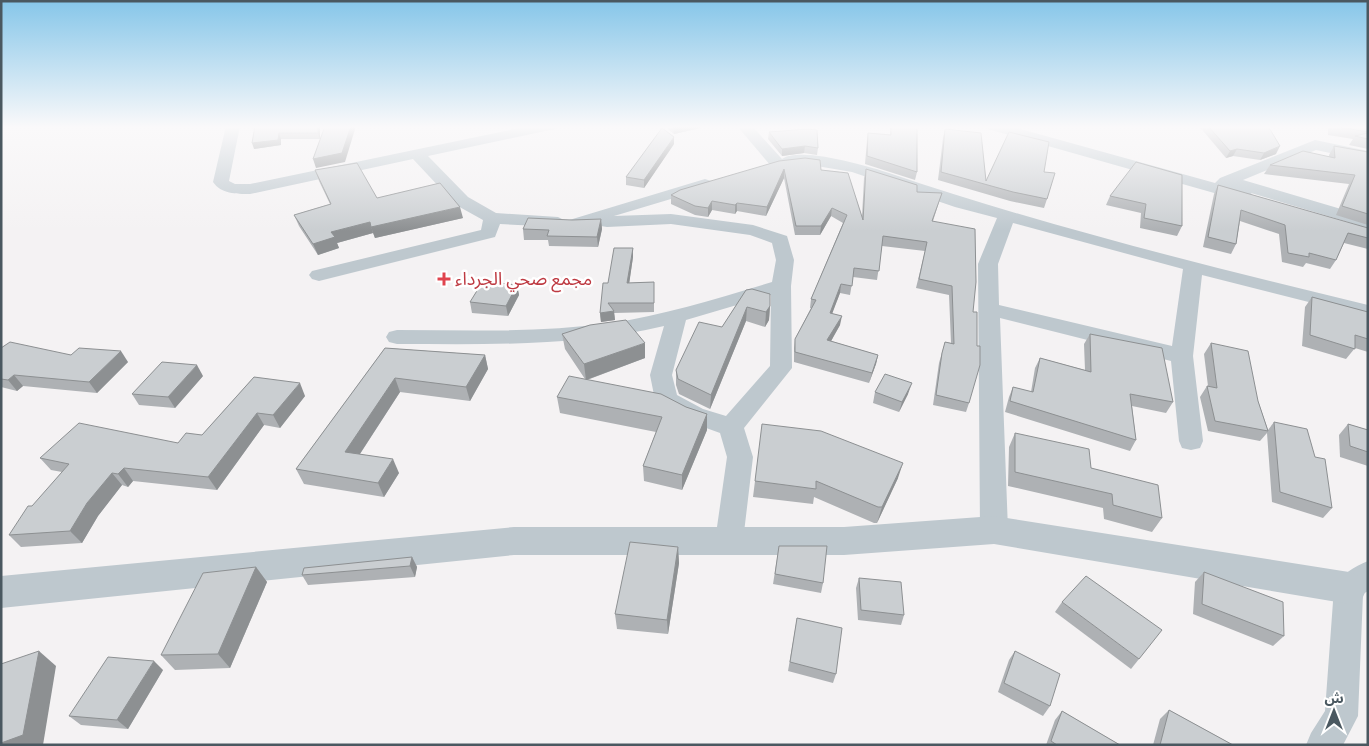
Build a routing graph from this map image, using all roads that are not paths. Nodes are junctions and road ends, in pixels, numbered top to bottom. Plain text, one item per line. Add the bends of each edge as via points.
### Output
1 (226, 161) edge
2 (380, 161) edge
3 (423, 161) edge
4 (793, 161) edge
5 (810, 161) edge
6 (1130, 161) edge
7 (1142, 161) edge
8 (1277, 161) edge
9 (777, 162) joint
10 (759, 168) edge
11 (723, 178) edge
12 (1222, 184) junction
13 (1007, 216) junction
14 (492, 218) junction
15 (574, 223) junction
16 (1368, 223) edge
17 (1368, 232) edge
18 (1193, 266) junction
19 (320, 275) dead end
20 (781, 286) junction
21 (988, 309) junction
22 (1368, 311) edge
23 (677, 318) junction
24 (396, 338) dead end
25 (1182, 356) junction
26 (730, 427) junction
27 (1191, 441) dead end
28 (994, 530) junction
29 (729, 541) junction
30 (1358, 581) edge
31 (1, 592) edge
32 (1323, 745) edge

1 - 2 street via 221,182 234,189 250,189
3 - 14 street via 462,201
4 - 9 street
5 - 13 street via 853,167
6 - 12 street
7 - 12 street
8 - 12 street
9 - 10 street
11 - 15 street
12 - 16 street
12 - 17 street
13 - 18 street
13 - 21 street via 988,264
14 - 15 street
14 - 19 street via 490,233
15 - 20 street via 671,219 753,230 781,240 785,260
18 - 22 street
18 - 25 street
20 - 23 street
20 - 26 street via 781,368
21 - 25 street
21 - 28 street
23 - 24 street via 561,336
23 - 26 street via 661,375 667,400 695,415
25 - 27 street
26 - 29 street via 740,457
28 - 29 street via 844,541
28 - 30 street
29 - 31 street via 514,541
30 - 32 street via 1341,716

